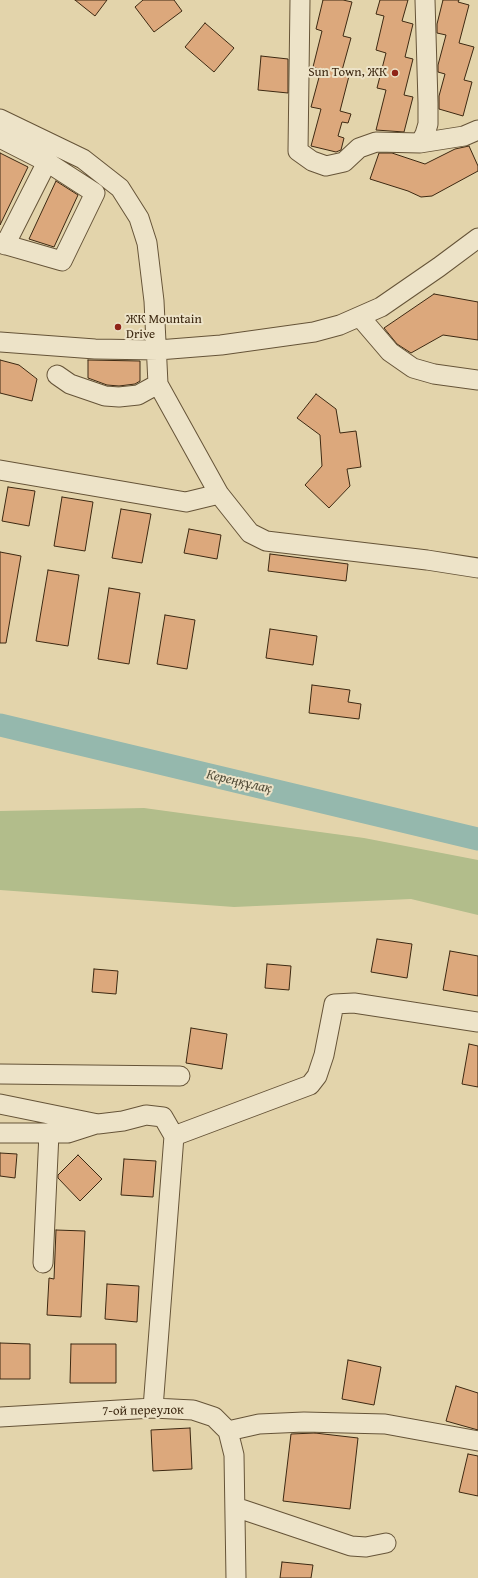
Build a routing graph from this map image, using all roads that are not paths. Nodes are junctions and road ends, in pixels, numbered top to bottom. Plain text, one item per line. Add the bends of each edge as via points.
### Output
1 (300, 0) edge
2 (425, 0) edge
3 (0, 119) edge
4 (478, 130) edge
5 (0, 138) edge
6 (420, 143) junction
7 (47, 162) junction
8 (478, 238) edge
9 (3, 244) edge
10 (360, 317) junction
11 (0, 342) edge
12 (158, 350) junction
13 (57, 375) dead end
14 (478, 380) edge
15 (158, 384) junction
16 (0, 470) edge
17 (218, 494) junction
18 (478, 568) edge
19 (478, 1022) edge
20 (0, 1074) edge
21 (180, 1076) dead end
22 (0, 1104) edge
23 (98, 1124) junction
24 (0, 1133) edge
25 (49, 1133) junction
26 (174, 1136) junction
27 (43, 1263) dead end
28 (154, 1408) junction
29 (0, 1417) edge
30 (228, 1430) junction
31 (478, 1441) edge
32 (235, 1507) junction
33 (386, 1543) dead end
34 (236, 1578) edge

1 - 6 street via 298,151 326,166 344,162 359,148 376,142
2 - 6 street via 428,124
3 - 12 street via 82,159 120,188 139,218 147,243
4 - 6 street via 464,136
5 - 7 street
7 - 9 street
7 - 9 street via 95,193 62,261
8 - 10 street via 381,307
10 - 12 street via 340,325 285,337
10 - 14 street via 390,352 413,368 434,374
11 - 12 street via 68,348
12 - 15 street
13 - 15 street via 70,384 112,396 138,395
15 - 17 street
16 - 17 street via 186,502
17 - 18 street via 250,533 266,541
19 - 26 street via 354,1003 334,1004 324,1055 317,1076 310,1085
20 - 21 street
22 - 23 street
23 - 25 street via 68,1133
23 - 26 street via 146,1115 163,1117
24 - 25 street
25 - 27 street
26 - 28 street
28 - 29 street, 7-ой переулок
28 - 30 street, 7-ой переулок via 193,1410 214,1417
30 - 31 street via 259,1424 304,1422 378,1424
30 - 32 street via 234,1455
32 - 33 street via 351,1546 366,1547
32 - 34 street

